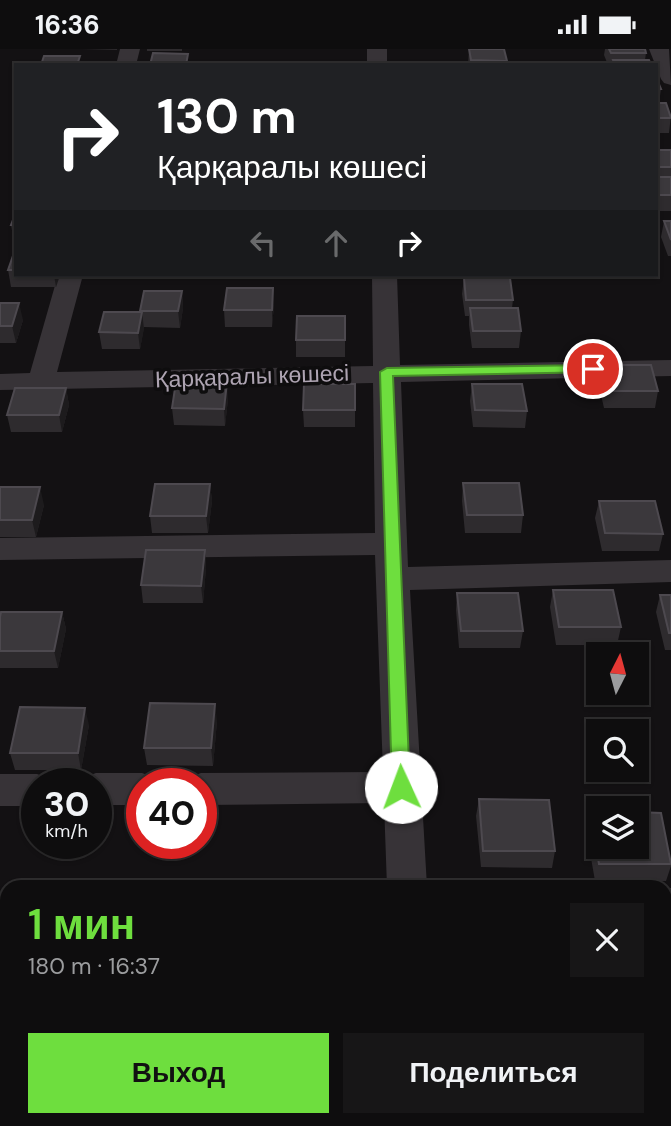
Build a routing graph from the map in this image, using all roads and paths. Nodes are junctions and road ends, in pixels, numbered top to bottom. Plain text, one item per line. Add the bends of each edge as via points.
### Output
1 (659, 49) edge
2 (671, 79) edge
3 (69, 277) edge
4 (384, 277) edge
5 (671, 368) edge
6 (387, 372) junction
7 (0, 382) edge
8 (41, 382) junction
9 (390, 544) junction
10 (0, 549) edge
11 (671, 571) edge
12 (393, 579) junction
13 (401, 787) junction
14 (217, 789) edge
15 (0, 790) edge
16 (21, 790) edge
17 (407, 880) edge

1 - 2 street
3 - 8 street
4 - 6 street
5 - 6 street, Қарқаралы көшесі
6 - 8 street, Қарқаралы көшесі
6 - 9 street
7 - 8 street, Қарқаралы көшесі
9 - 10 street
9 - 12 street
11 - 12 street
12 - 13 street
13 - 14 street
13 - 17 street
15 - 16 street

